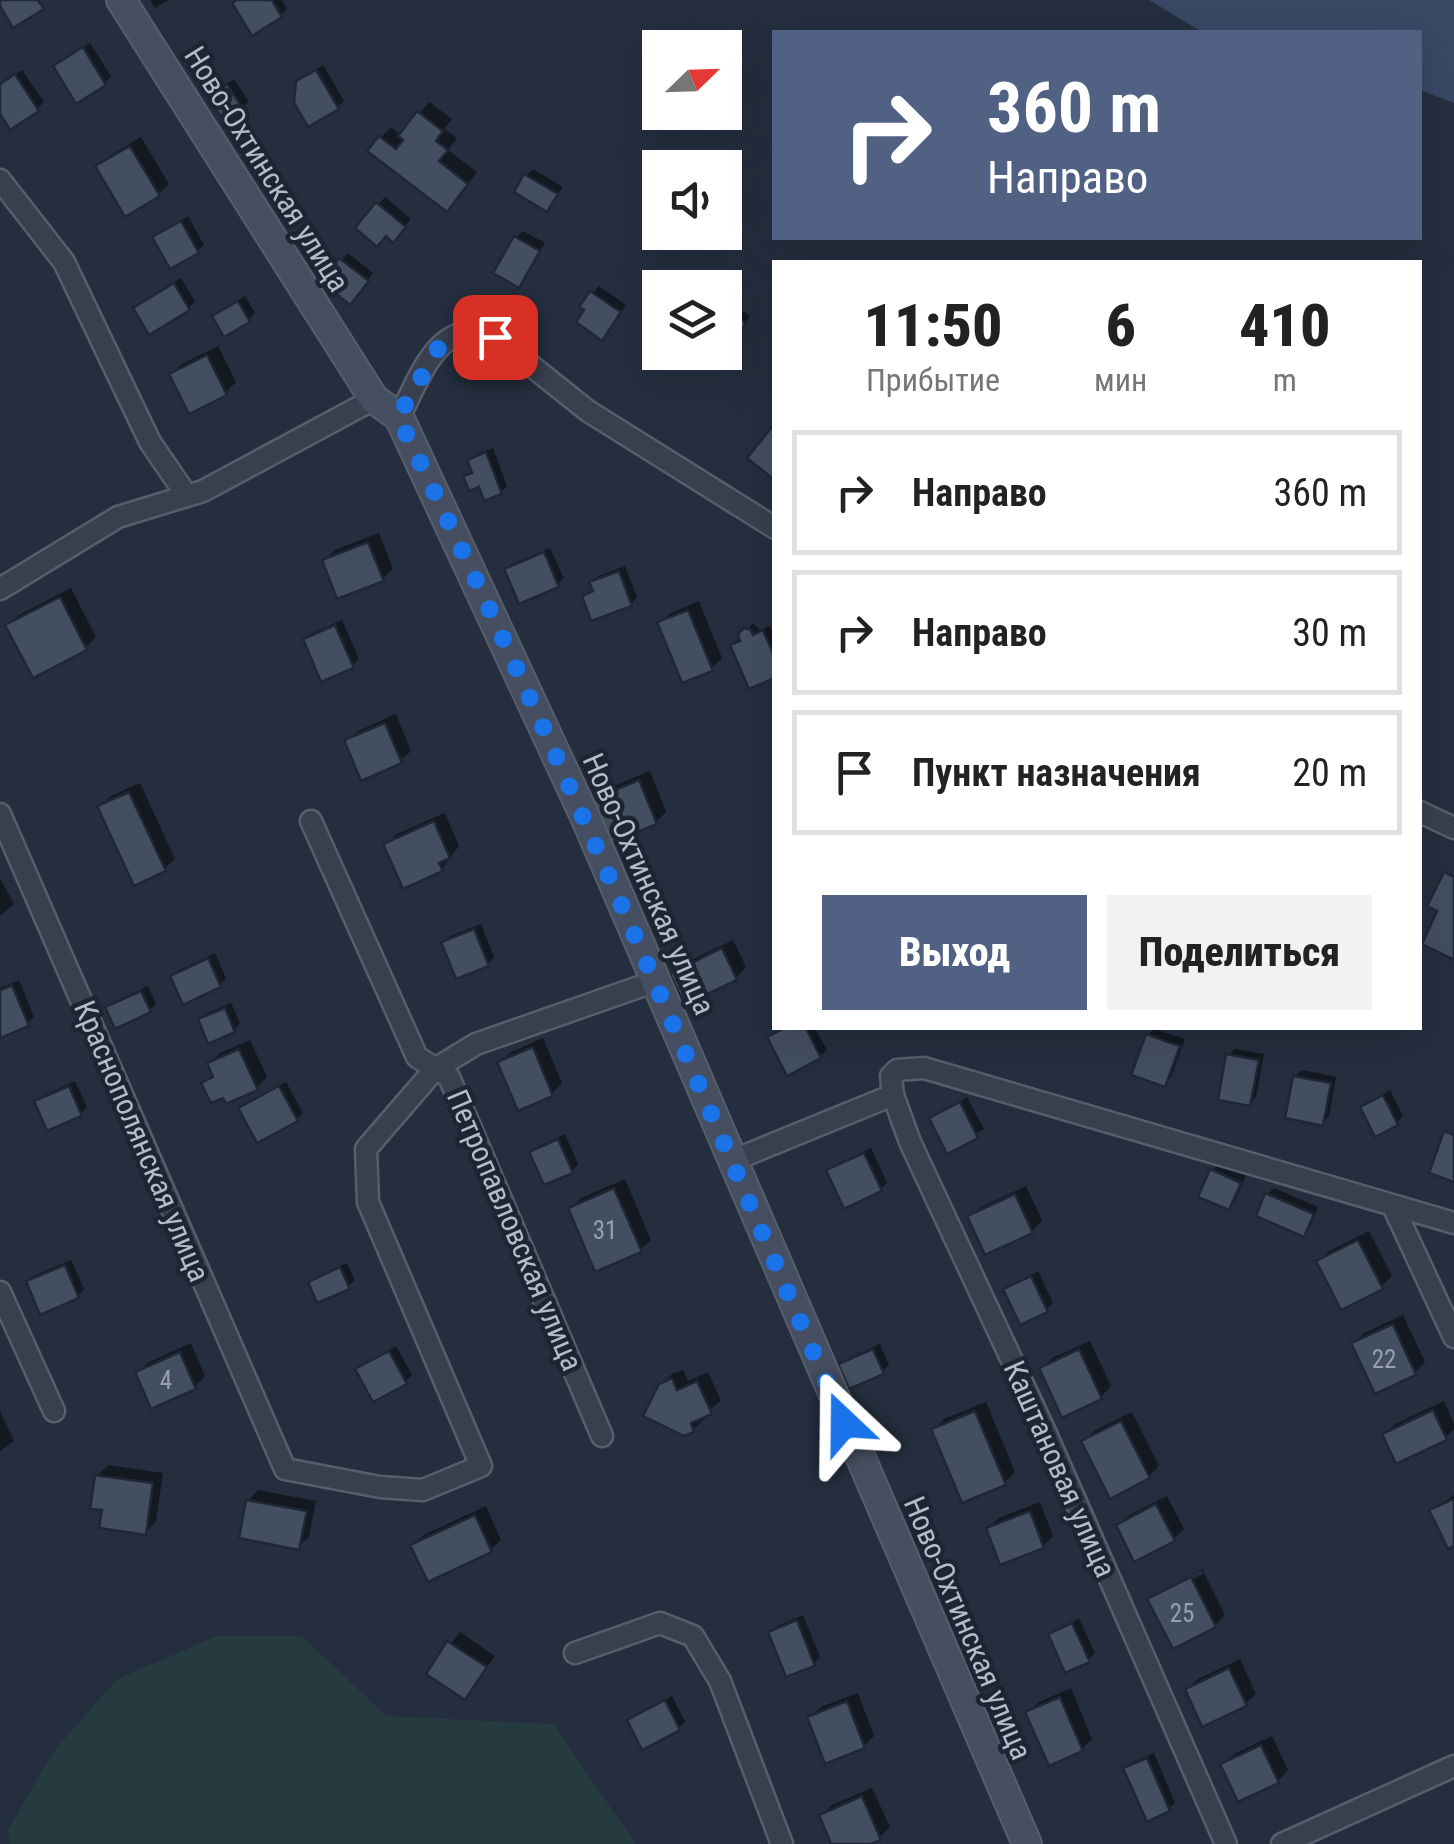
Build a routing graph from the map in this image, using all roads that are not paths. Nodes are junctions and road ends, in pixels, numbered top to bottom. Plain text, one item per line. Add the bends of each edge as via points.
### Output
1 (120, 0) edge
2 (0, 180) edge
3 (374, 399) junction
4 (398, 417) junction
5 (187, 496) junction
6 (772, 526) edge
7 (0, 589) edge
8 (1422, 813) edge
9 (0, 814) edge
10 (311, 821) dead end
11 (1454, 828) edge
12 (656, 981) junction
13 (435, 1069) junction
14 (894, 1095) junction
15 (734, 1160) junction
16 (1393, 1206) junction
17 (1454, 1223) edge
18 (0, 1292) edge
19 (1454, 1337) edge
20 (54, 1412) dead end
21 (602, 1436) dead end
22 (575, 1653) dead end
23 (1454, 1766) edge
24 (782, 1844) edge
25 (1026, 1844) edge
26 (1226, 1844) edge
27 (1282, 1844) edge

1 - 3 street, Ново-Охтинская улица
2 - 5 street via 64,262 150,442
3 - 4 street, Ново-Охтинская улица
3 - 5 street
4 - 6 street via 442,342 481,331 588,412
4 - 12 street, Ново-Охтинская улица
5 - 7 street via 118,518
8 - 11 street
9 - 13 street, Краснополянская улица via 285,1469 423,1490 480,1466 368,1202 366,1148
10 - 13 street, Петропавловская улица via 417,1057
12 - 13 street via 476,1044
12 - 15 street, Ново-Охтинская улица
13 - 21 street, Петропавловская улица via 449,1078
14 - 15 street
14 - 16 street via 891,1076 897,1070 924,1068
14 - 26 street, Каштановая улица
15 - 25 street, Ново-Охтинская улица
16 - 17 street
16 - 19 street
18 - 20 street
22 - 24 street via 660,1623 693,1636 720,1681
23 - 27 street

